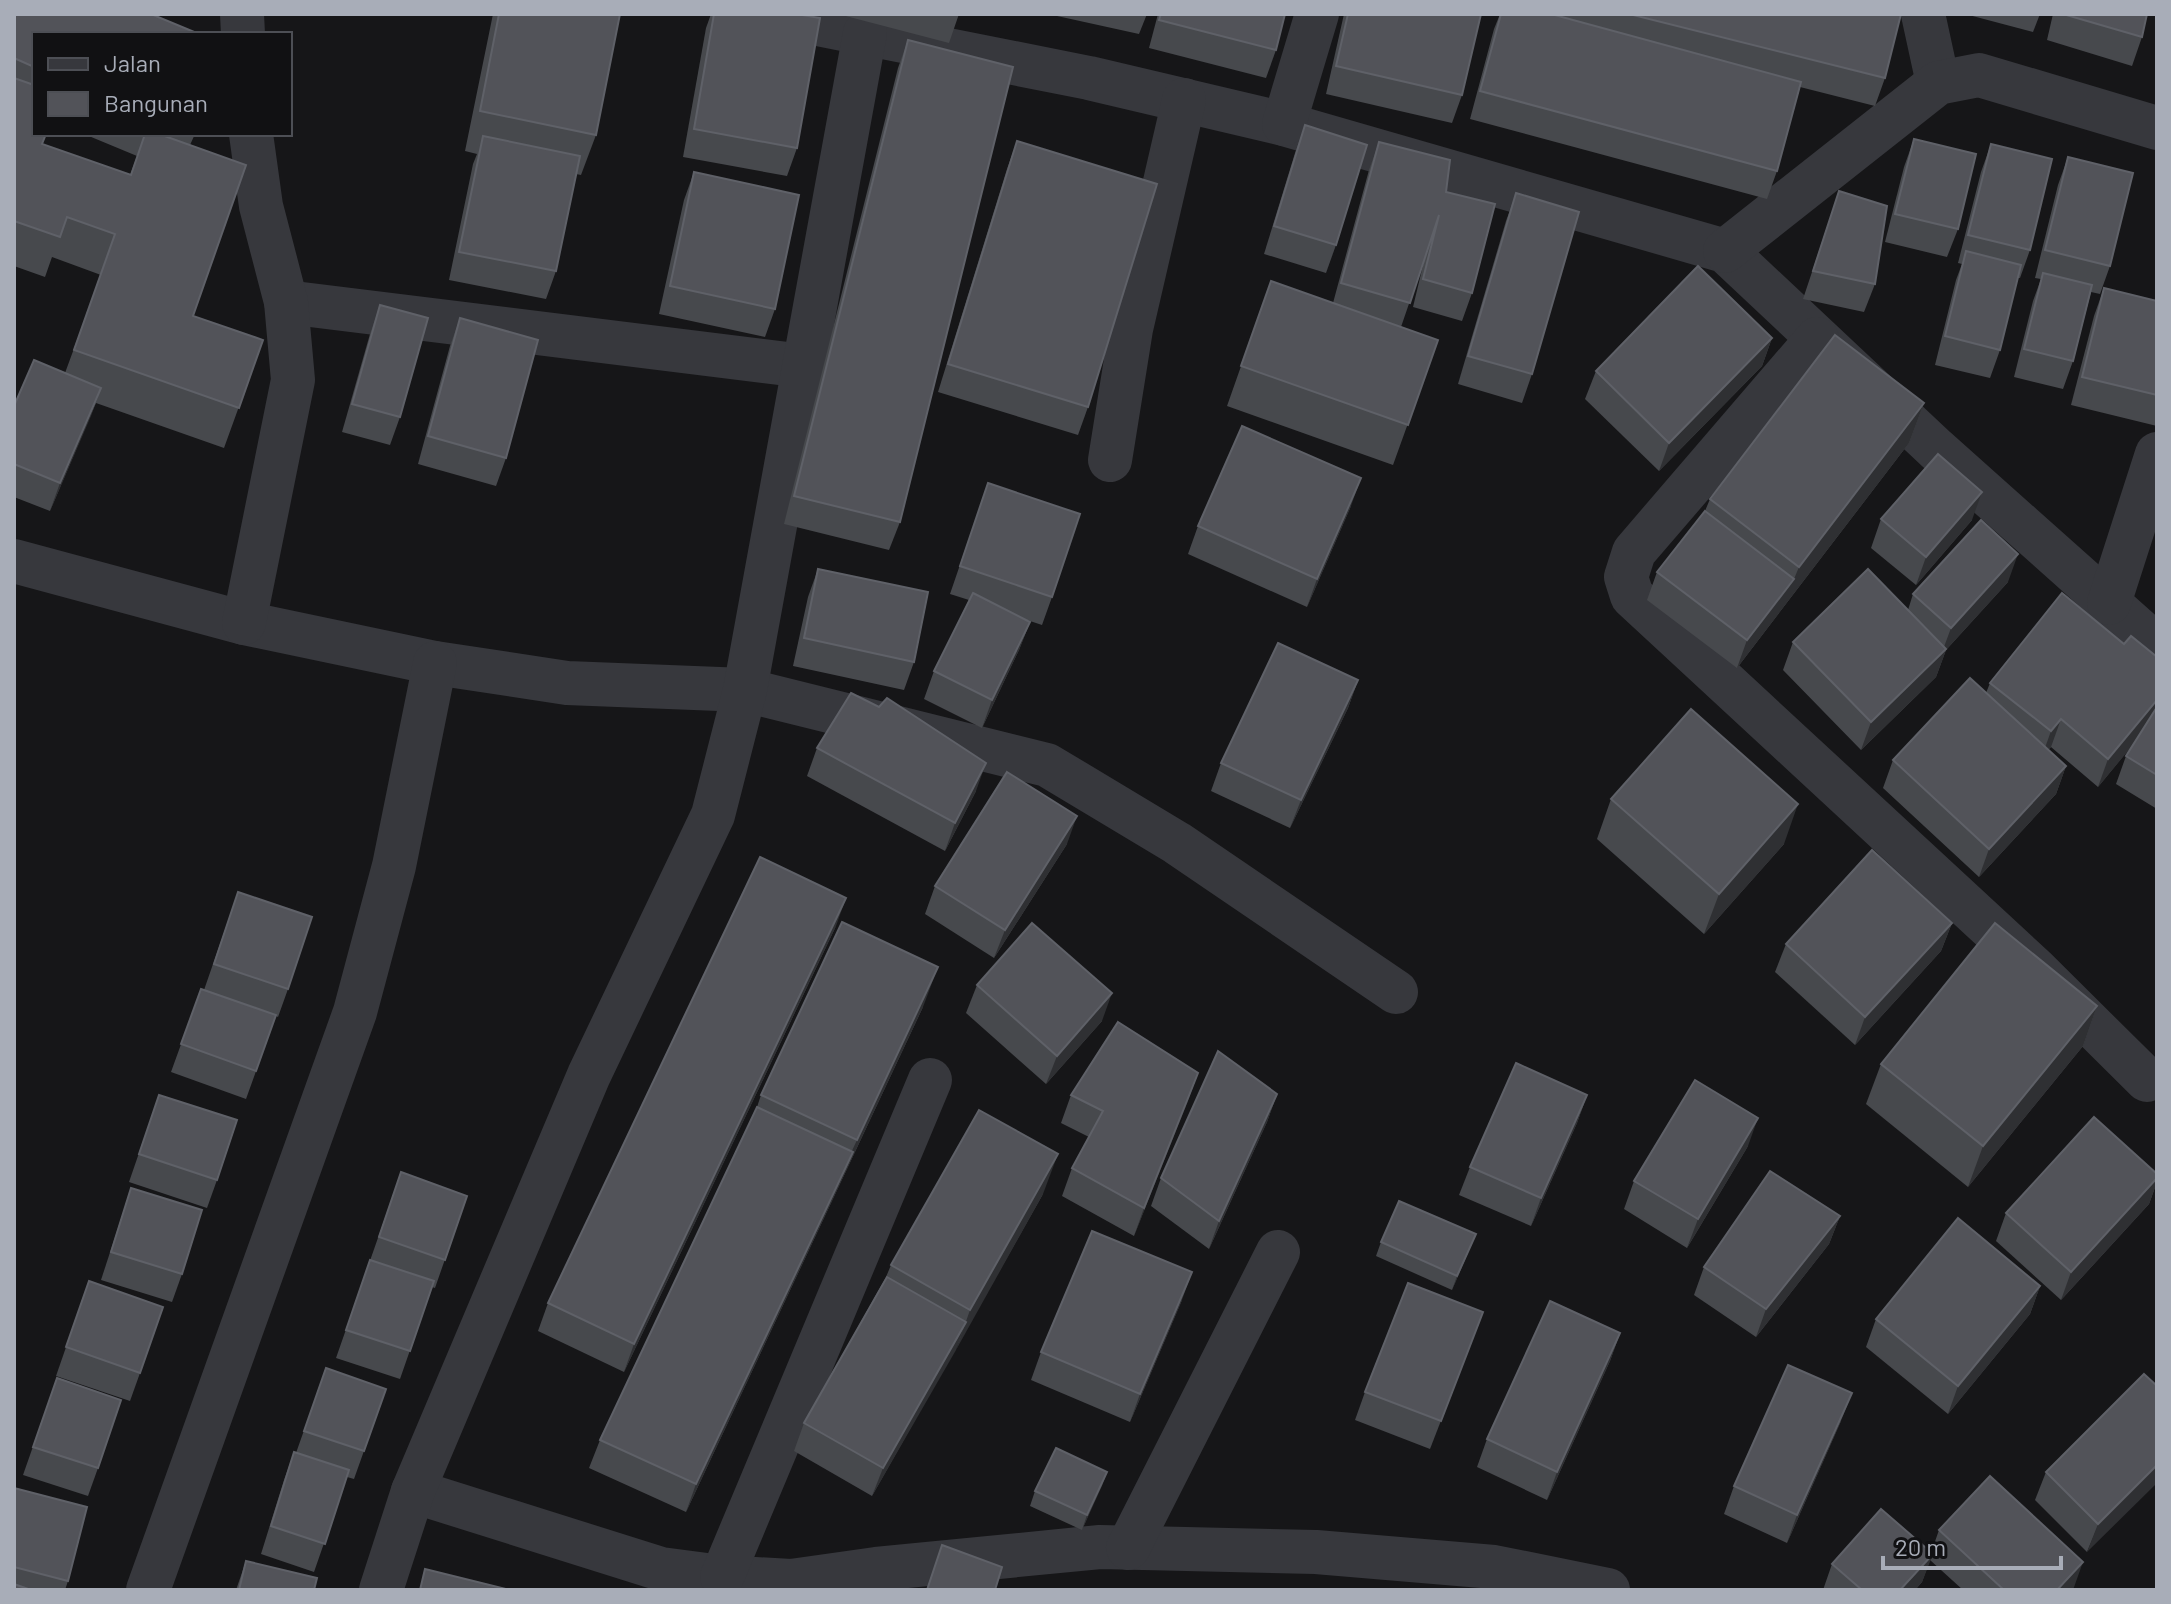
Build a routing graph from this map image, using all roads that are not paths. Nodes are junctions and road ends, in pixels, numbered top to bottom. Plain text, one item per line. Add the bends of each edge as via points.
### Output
1 (767, 14) edge
2 (1317, 14) edge
3 (1923, 14) edge
4 (865, 33) junction
5 (1938, 83) junction
6 (1184, 100) junction
7 (1284, 124) junction
8 (2157, 128) edge
9 (251, 136) edge
10 (1725, 251) junction
11 (286, 302) junction
12 (1817, 339) junction
13 (804, 366) junction
14 (2157, 454) edge
15 (1110, 460) dead end
16 (14, 561) edge
17 (2109, 603) junction
18 (244, 623) junction
19 (2157, 646) edge
20 (435, 663) junction
21 (745, 690) junction
22 (1396, 992) dead end
23 (930, 1080) dead end
24 (2147, 1080) dead end
25 (1278, 1252) dead end
26 (413, 1491) junction
27 (1128, 1548) junction
28 (722, 1577) junction
29 (148, 1590) edge
30 (381, 1590) edge
31 (1608, 1590) edge

1 - 4 street
2 - 7 street
3 - 5 street
4 - 6 street
4 - 13 street
5 - 8 street via 1979,75
5 - 10 street
6 - 7 street
6 - 15 street via 1131,329
7 - 10 street
9 - 11 street via 261,206
10 - 12 street
11 - 13 street
11 - 18 street via 293,380
12 - 17 street
12 - 24 street via 1634,552 1626,577 1632,596 2035,969
13 - 21 street
14 - 17 street
16 - 18 street
17 - 19 street
18 - 20 street
20 - 21 street via 567,683
20 - 29 street via 394,866 355,1012
21 - 22 street via 1047,765 1177,843
21 - 26 street via 713,815 589,1075
23 - 28 street
25 - 27 street
26 - 28 street via 661,1569
26 - 30 street
27 - 28 street via 791,1581
27 - 31 street via 1316,1552 1494,1567

